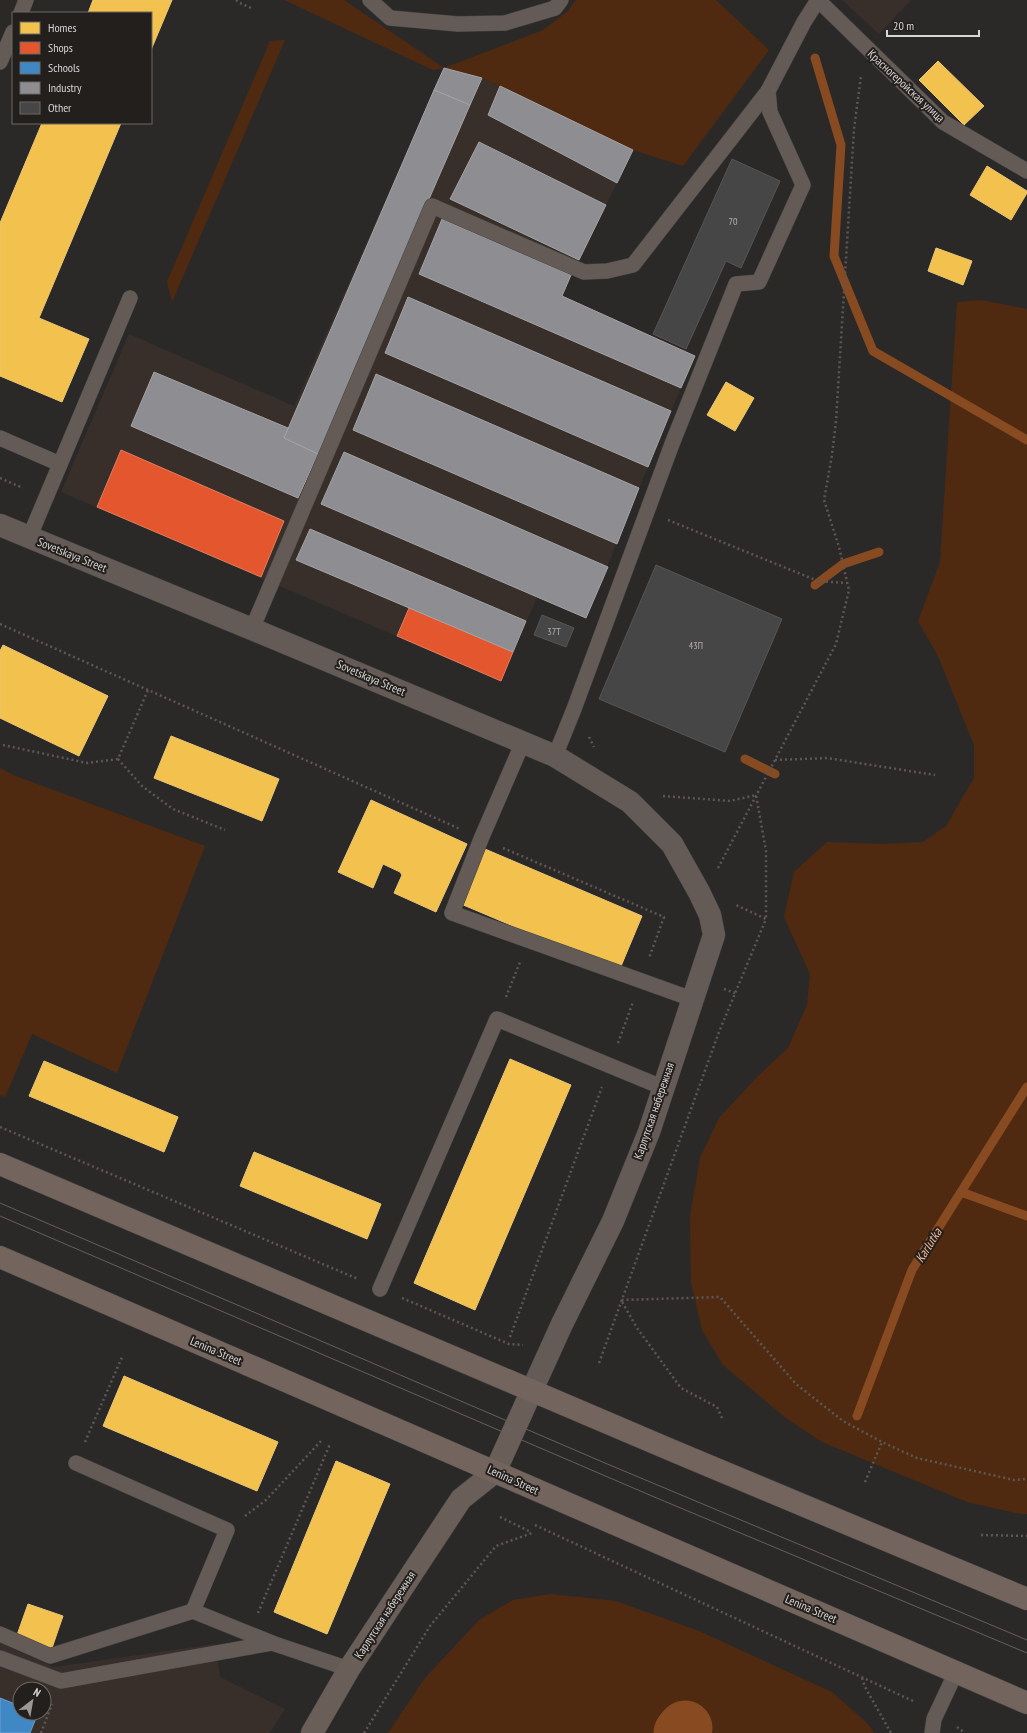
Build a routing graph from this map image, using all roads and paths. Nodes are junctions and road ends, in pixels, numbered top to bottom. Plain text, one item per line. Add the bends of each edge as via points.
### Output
1 (26, 0) edge
2 (236, 0) edge
3 (370, 0) edge
4 (561, 0) edge
5 (818, 0) edge
6 (252, 8) dead end
7 (21, 12) edge
8 (12, 34) edge
9 (864, 47) junction
10 (0, 62) edge
11 (768, 91) junction
12 (1027, 170) edge
13 (130, 298) dead end
14 (0, 438) edge
15 (60, 464) junction
16 (648, 511) junction
17 (0, 525) edge
18 (29, 538) junction
19 (845, 571) dead end
20 (847, 584) dead end
21 (252, 629) junction
22 (148, 690) dead end
23 (523, 742) junction
24 (3, 745) dead end
25 (555, 756) junction
26 (118, 759) junction
27 (775, 760) dead end
28 (935, 775) dead end
29 (756, 795) dead end
30 (225, 830) dead end
31 (699, 892) joint
32 (766, 918) dead end
33 (529, 941) junction
34 (692, 999) junction
35 (497, 1019) junction
36 (664, 1088) junction
37 (0, 1127) edge
38 (0, 1164) edge
39 (0, 1257) edge
40 (380, 1289) junction
41 (527, 1346) dead end
42 (123, 1355) dead end
43 (532, 1390) junction
44 (722, 1418) dead end
45 (321, 1441) dead end
46 (882, 1442) junction
47 (330, 1444) dead end
48 (76, 1463) joint
49 (495, 1472) junction
50 (1027, 1479) edge
51 (865, 1482) dead end
52 (500, 1518) dead end
53 (535, 1525) dead end
54 (227, 1530) junction
55 (981, 1535) dead end
56 (1027, 1536) edge
57 (1027, 1599) edge
58 (193, 1611) junction
59 (0, 1634) edge
60 (249, 1634) junction
61 (272, 1643) junction
62 (0, 1658) edge
63 (349, 1669) junction
64 (956, 1672) junction
65 (862, 1678) junction
66 (61, 1681) junction
67 (1027, 1703) edge
68 (937, 1713) junction
69 (41, 1733) edge
70 (312, 1733) edge
71 (364, 1733) edge
72 (891, 1733) edge
73 (932, 1733) edge
74 (965, 1733) edge

1 - 7 lane
2 - 6 path
3 - 4 lane via 390,18 458,24 504,23 555,8
5 - 9 lane, Красногеройская улица
5 - 11 lane
8 - 10 lane
9 - 12 lane, Красногеройская улица via 943,122
9 - 19 path via 854,129 836,421 824,500 840,547
11 - 16 lane via 770,112 803,185 759,282 736,284
11 - 21 lane via 633,265 607,271 584,272 432,206
13 - 15 lane
14 - 15 lane
15 - 18 lane
16 - 20 path via 818,582
16 - 25 lane
17 - 18 street, Sovetskaya Street
18 - 21 street, Sovetskaya Street
21 - 23 street, Sovetskaya Street
22 - 26 path
23 - 25 street, Sovetskaya Street
23 - 33 lane via 452,913
24 - 26 path via 87,763
25 - 31 street, Sovetskaya Street via 630,802 672,844
26 - 30 path via 142,786 174,809
27 - 28 path via 827,758
29 - 32 path via 766,851
31 - 34 street, Карлутская набережная via 710,915 714,936
33 - 34 lane
33 - 35 path
34 - 36 street, Карлутская набережная
35 - 36 lane
35 - 40 lane
36 - 43 street, Карлутская набережная via 613,1221
37 - 40 path
38 - 43 main road
39 - 49 main road, Lenina Street
40 - 41 path via 508,1344
42 - 48 path
43 - 49 main road
43 - 57 main road
44 - 46 path via 717,1407 681,1388 637,1328 621,1300 720,1297 796,1384 844,1421
45 - 54 path via 266,1500
46 - 50 path via 917,1458 1014,1480
46 - 51 path
47 - 60 path
48 - 54 lane
49 - 63 main road, Карлутская набережная via 461,1499
49 - 64 main road, Lenina Street
52 - 71 path via 532,1533 496,1546 430,1626
53 - 65 path
54 - 58 lane
55 - 56 path
58 - 59 lane via 50,1656
58 - 60 lane
60 - 61 lane
61 - 63 lane
61 - 66 lane
62 - 66 lane
63 - 70 main road, Карлутская набережная
64 - 67 main road, Lenina Street
64 - 68 lane
65 - 68 path
65 - 72 path
66 - 69 path
68 - 73 lane
68 - 74 path

